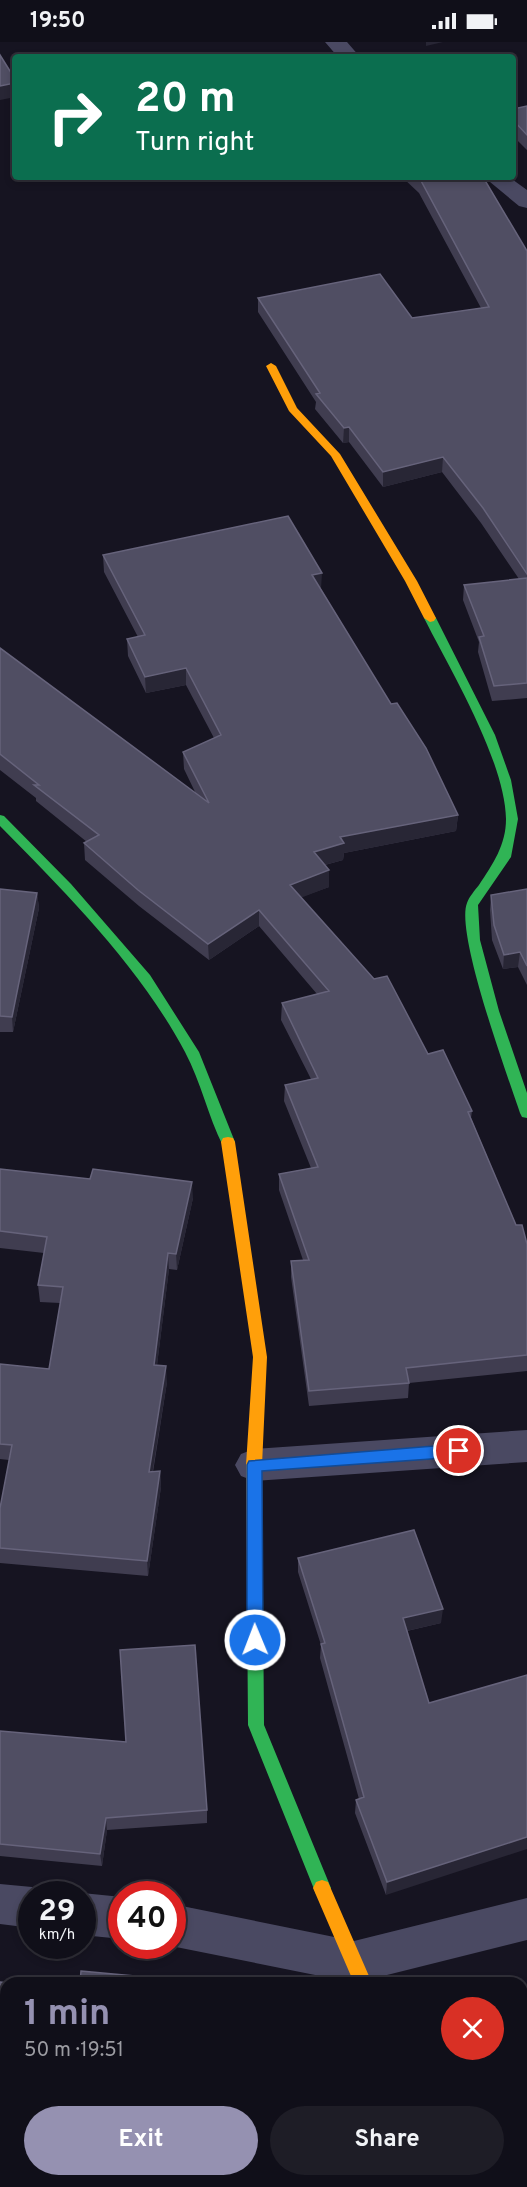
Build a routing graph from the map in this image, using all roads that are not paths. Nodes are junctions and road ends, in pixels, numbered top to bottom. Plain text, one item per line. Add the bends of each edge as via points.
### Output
1 (335, 42) edge
2 (347, 54) edge
3 (499, 180) edge
4 (527, 201) edge
5 (271, 366) dead end
6 (0, 819) edge
7 (527, 1113) edge
8 (527, 1446) edge
9 (254, 1465) junction
10 (0, 1904) edge
11 (18, 1906) edge
12 (527, 1919) edge
13 (186, 1929) edge
14 (359, 1972) edge

1 - 2 street
3 - 4 street
5 - 7 street via 293,409 335,454 411,581 489,735 505,780 512,819 505,857 472,905 474,940 492,1011
6 - 9 street via 67,887 145,978 192,1052 231,1146 260,1357
8 - 9 street
9 - 14 street via 256,1725
10 - 11 street
12 - 14 street
13 - 14 street

